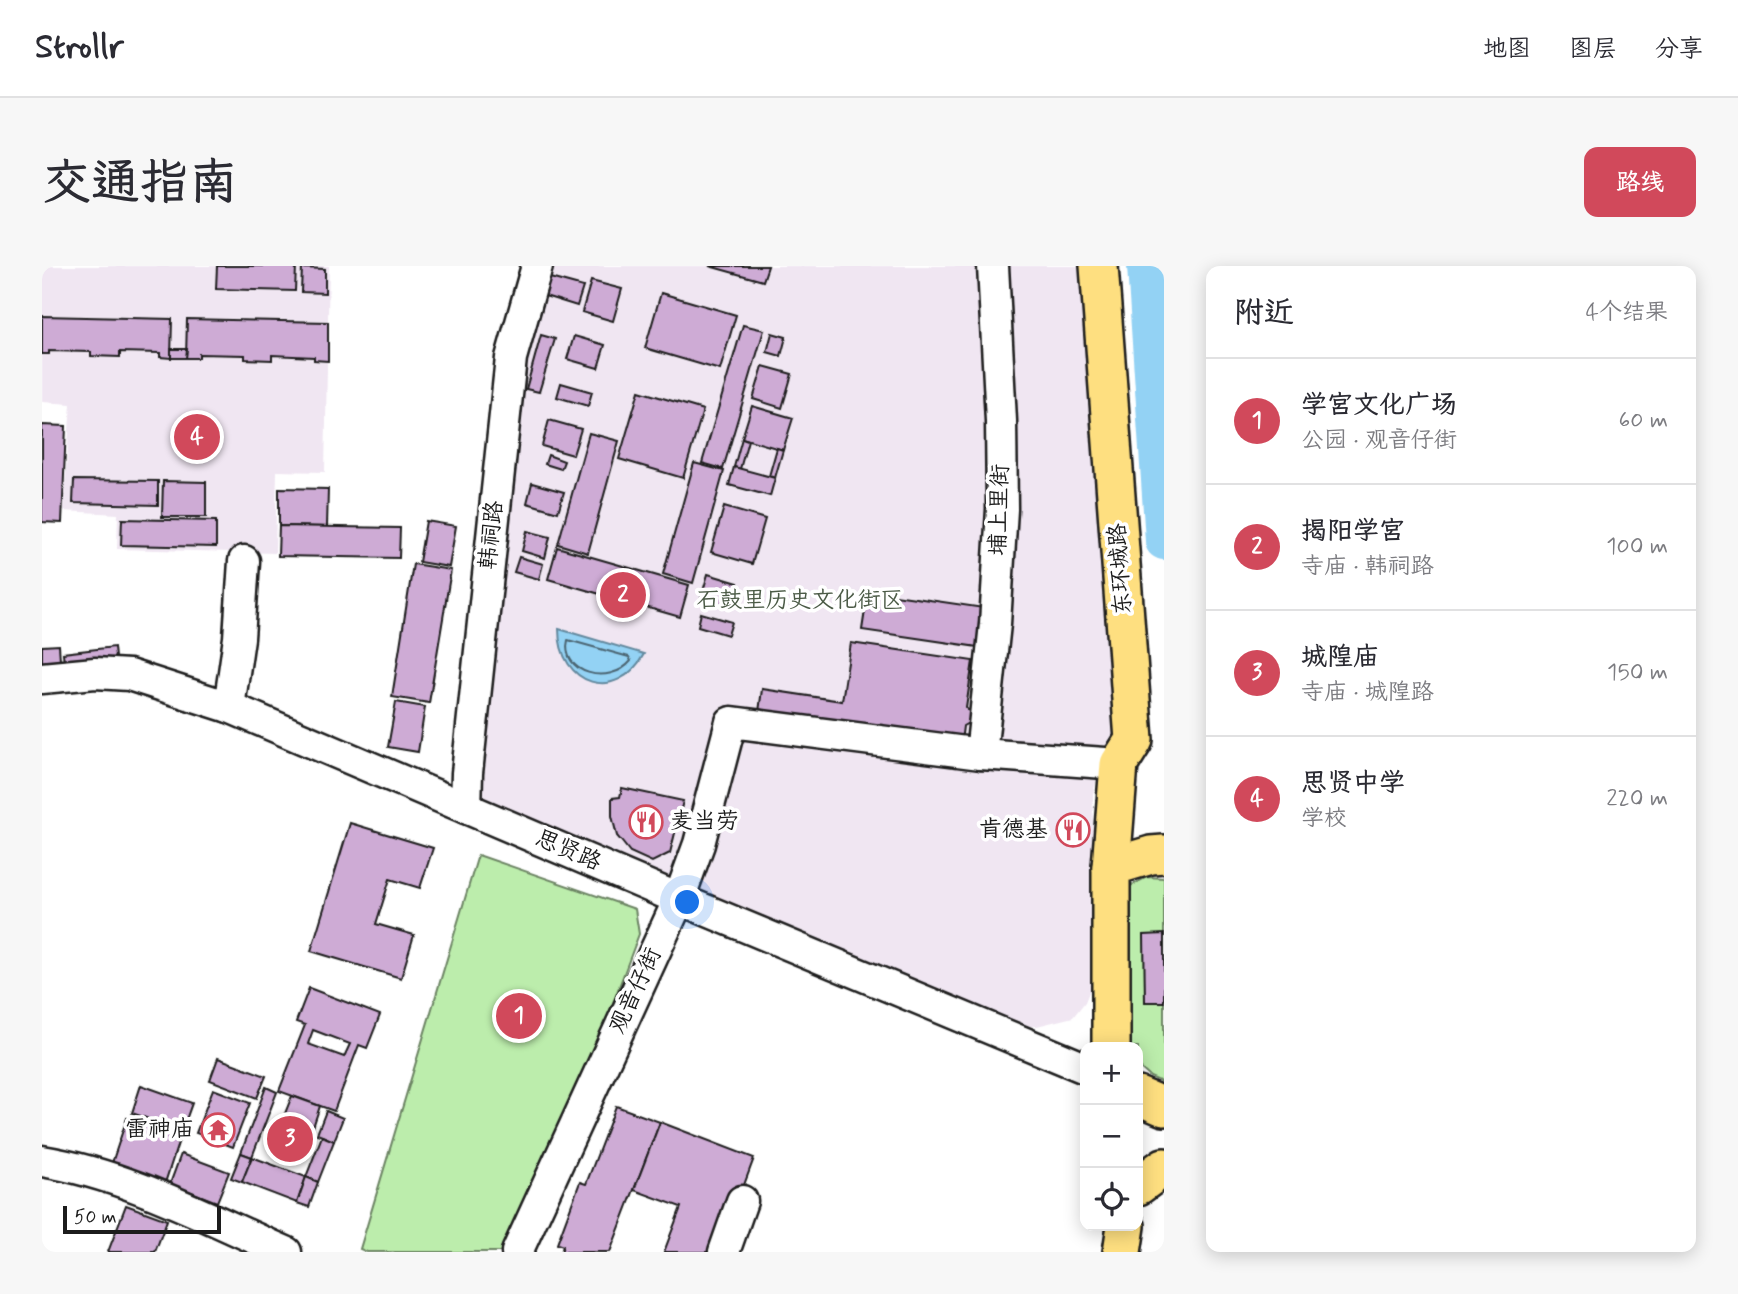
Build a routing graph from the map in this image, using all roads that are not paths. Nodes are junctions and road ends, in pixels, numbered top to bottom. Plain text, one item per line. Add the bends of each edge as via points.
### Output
1 (537, 266) edge
2 (993, 266) edge
3 (1099, 266) edge
4 (244, 561) dead end
5 (42, 678) edge
6 (229, 707) junction
7 (981, 754) junction
8 (1119, 764) junction
9 (466, 808) junction
10 (1164, 854) edge
11 (1111, 867) junction
12 (679, 899) junction
13 (1111, 1042) edge
14 (1080, 1066) edge
15 (1143, 1098) edge
16 (1164, 1107) edge
17 (42, 1161) edge
18 (1164, 1167) edge
19 (1143, 1182) edge
20 (742, 1201) dead end
21 (1125, 1231) edge
22 (286, 1252) edge
23 (517, 1252) edge
24 (724, 1252) edge
25 (1122, 1252) edge

1 - 9 street, 韩祠路 via 510,358
2 - 7 street, 埔上里街 via 1002,509
3 - 8 main road, 东环城路 via 1134,740
4 - 6 street
5 - 6 street, 思贤路 via 129,675
6 - 9 street, 思贤路
7 - 8 street
7 - 12 street, 观音仔街 via 731,722 699,844
8 - 11 main road, 东环城路
9 - 12 street, 思贤路
10 - 11 main road
11 - 13 main road, 东环城路
12 - 14 street, 思贤路
12 - 23 street, 观音仔街
15 - 16 main road
17 - 22 street via 138,1188
18 - 19 main road
20 - 24 street
21 - 25 main road

